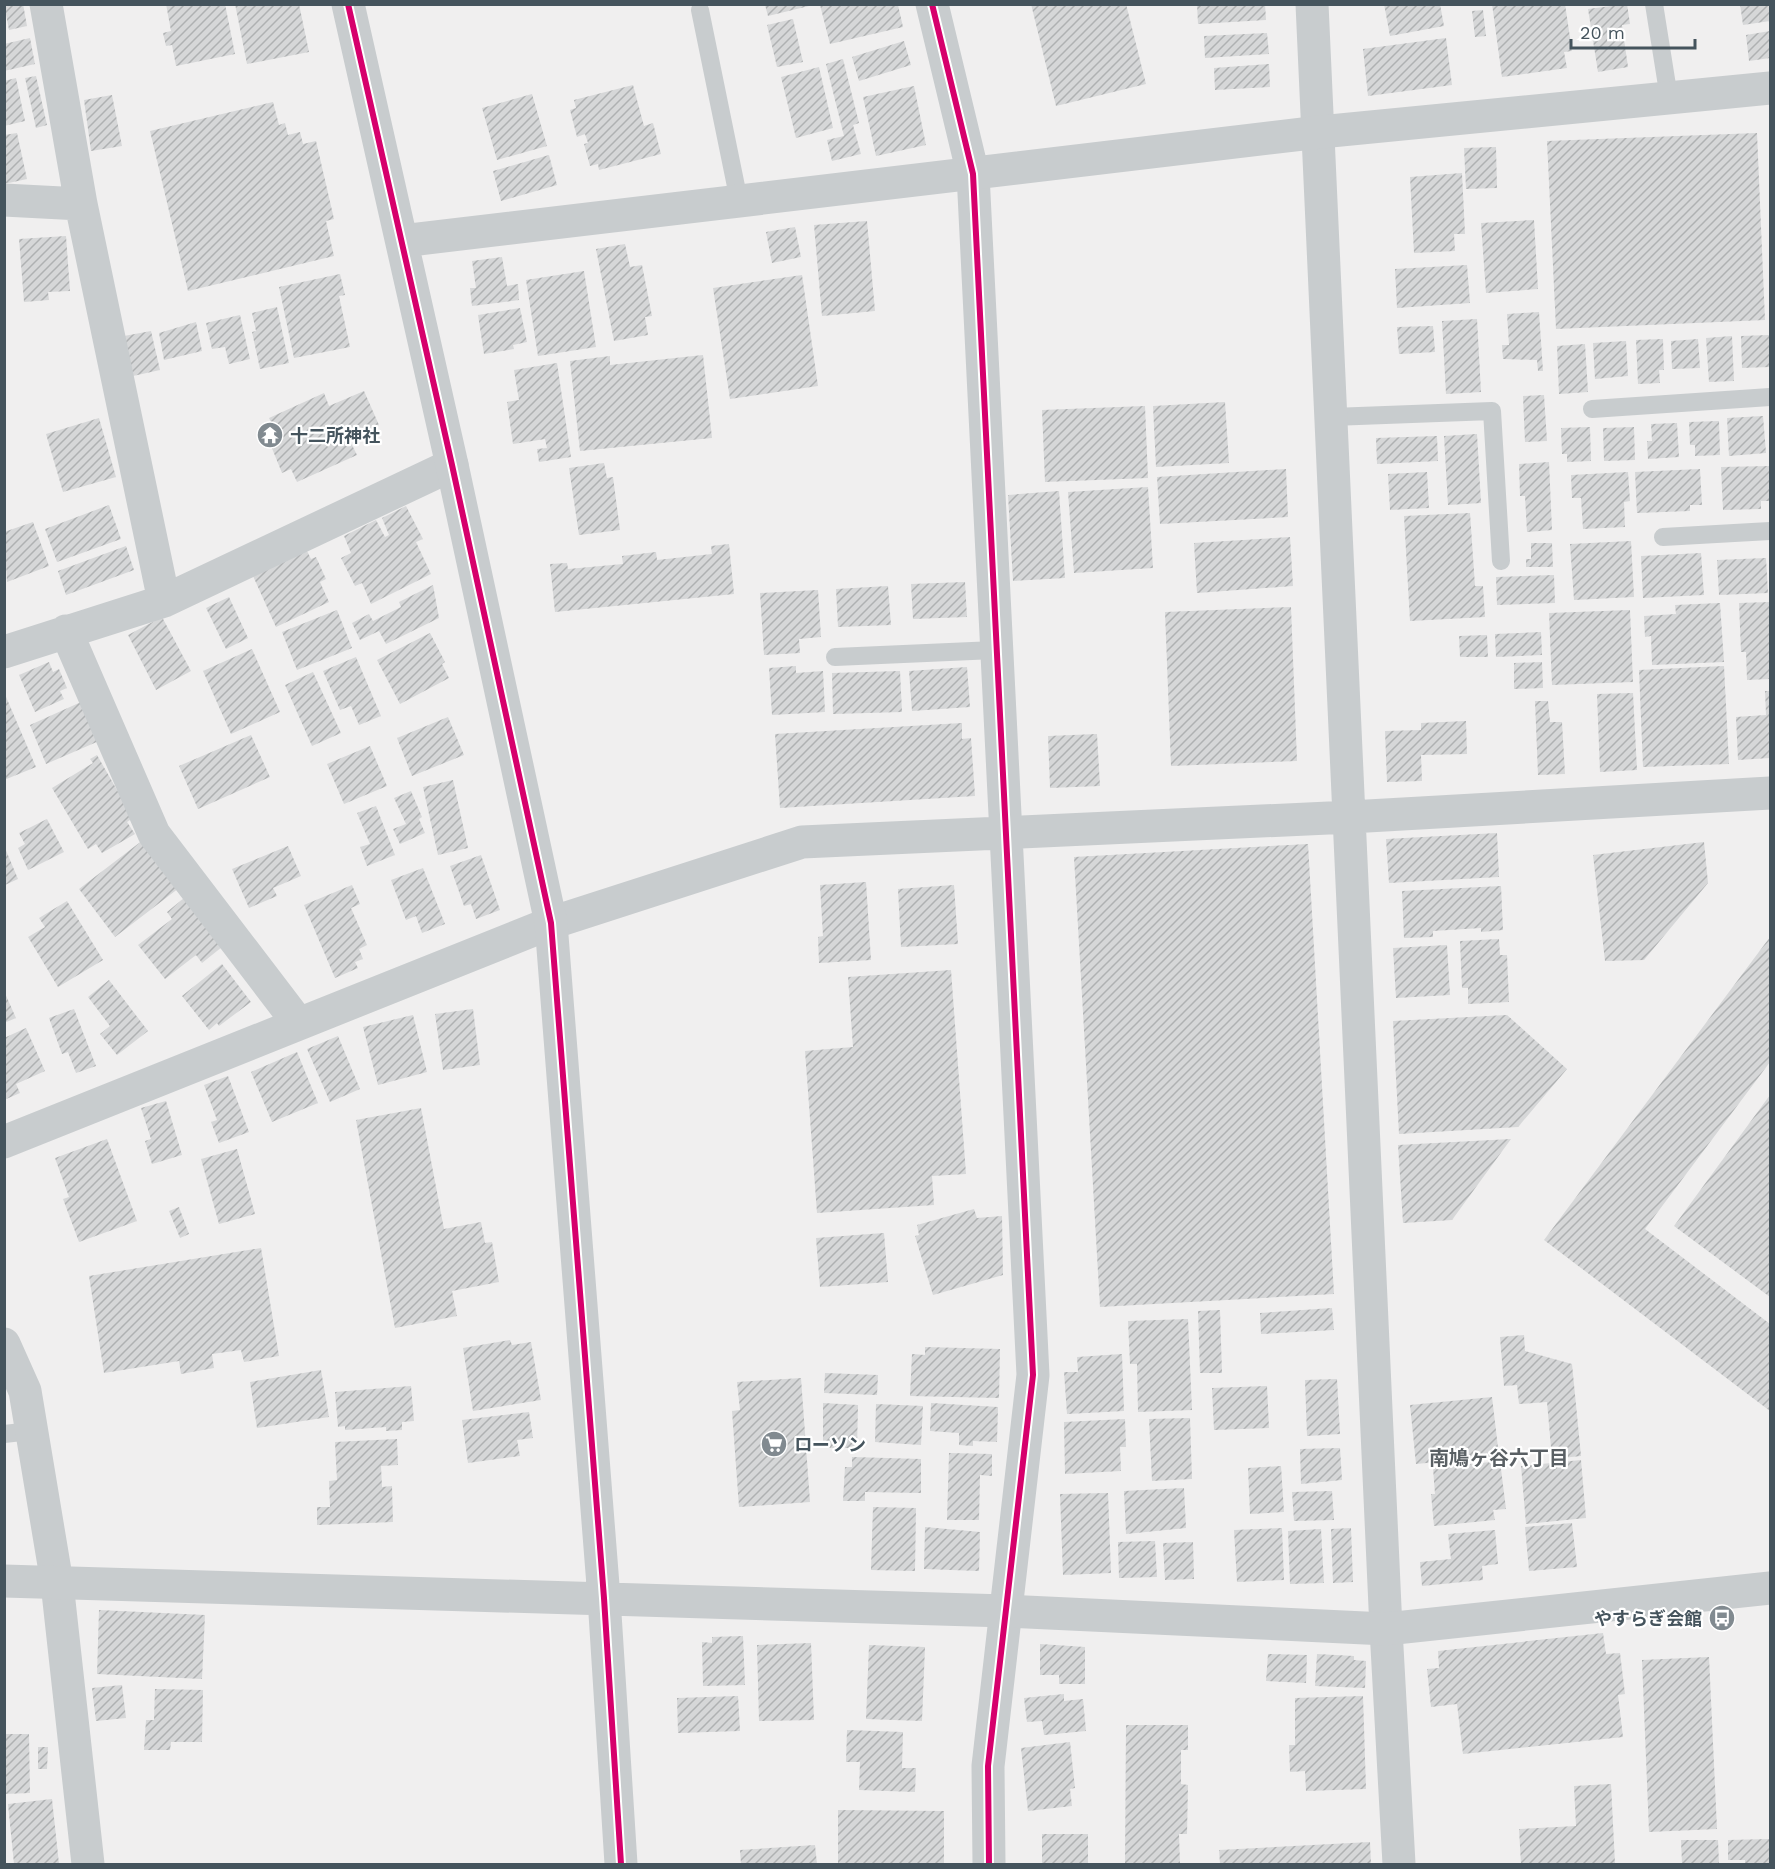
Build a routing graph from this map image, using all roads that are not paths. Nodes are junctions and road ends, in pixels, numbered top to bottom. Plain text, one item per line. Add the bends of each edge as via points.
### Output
1 (46, 4) edge
2 (348, 4) edge
3 (932, 4) edge
4 (1312, 4) edge
5 (1654, 4) edge
6 (700, 10) dead end
7 (1770, 88) edge
8 (1669, 98) junction
9 (1320, 132) junction
10 (973, 174) junction
11 (4, 200) edge
12 (739, 201) junction
13 (81, 204) junction
14 (402, 240) junction
15 (1770, 397) edge
16 (1592, 409) dead end
17 (1332, 417) junction
18 (452, 465) junction
19 (1770, 531) edge
20 (1663, 537) dead end
21 (1501, 561) dead end
22 (164, 601) junction
23 (66, 631) junction
24 (996, 650) junction
25 (4, 652) edge
26 (835, 657) dead end
27 (1770, 793) edge
28 (1350, 817) junction
29 (1004, 832) junction
30 (551, 923) junction
31 (299, 1024) junction
32 (4, 1142) edge
33 (4, 1344) edge
34 (18, 1432) edge
35 (4, 1581) edge
36 (57, 1583) junction
37 (1770, 1588) edge
38 (604, 1598) junction
39 (1006, 1611) junction
40 (1386, 1629) junction
41 (88, 1864) edge
42 (621, 1864) edge
43 (989, 1864) edge
44 (1399, 1864) edge

1 - 13 street
2 - 14 street
3 - 10 street
4 - 9 street
5 - 8 lane
6 - 12 lane
7 - 8 street
8 - 9 street
9 - 10 street
9 - 17 street
10 - 12 street
10 - 24 street
11 - 13 street
12 - 14 street
13 - 22 street
14 - 18 street
15 - 16 lane
17 - 21 lane via 1492,411
17 - 28 street
18 - 22 street
18 - 30 street
19 - 20 lane
22 - 23 street
23 - 25 street
23 - 31 street via 154,834
24 - 26 lane
24 - 29 street
27 - 28 street
28 - 29 street
28 - 40 street
29 - 30 street via 802,842
29 - 39 street via 1033,1375
30 - 31 street
30 - 38 street
31 - 32 street
33 - 34 street via 25,1391
34 - 36 street
35 - 36 street
36 - 38 street
36 - 41 street
37 - 40 street
38 - 39 street
38 - 42 street
39 - 40 street
39 - 43 street via 988,1766
40 - 44 street

